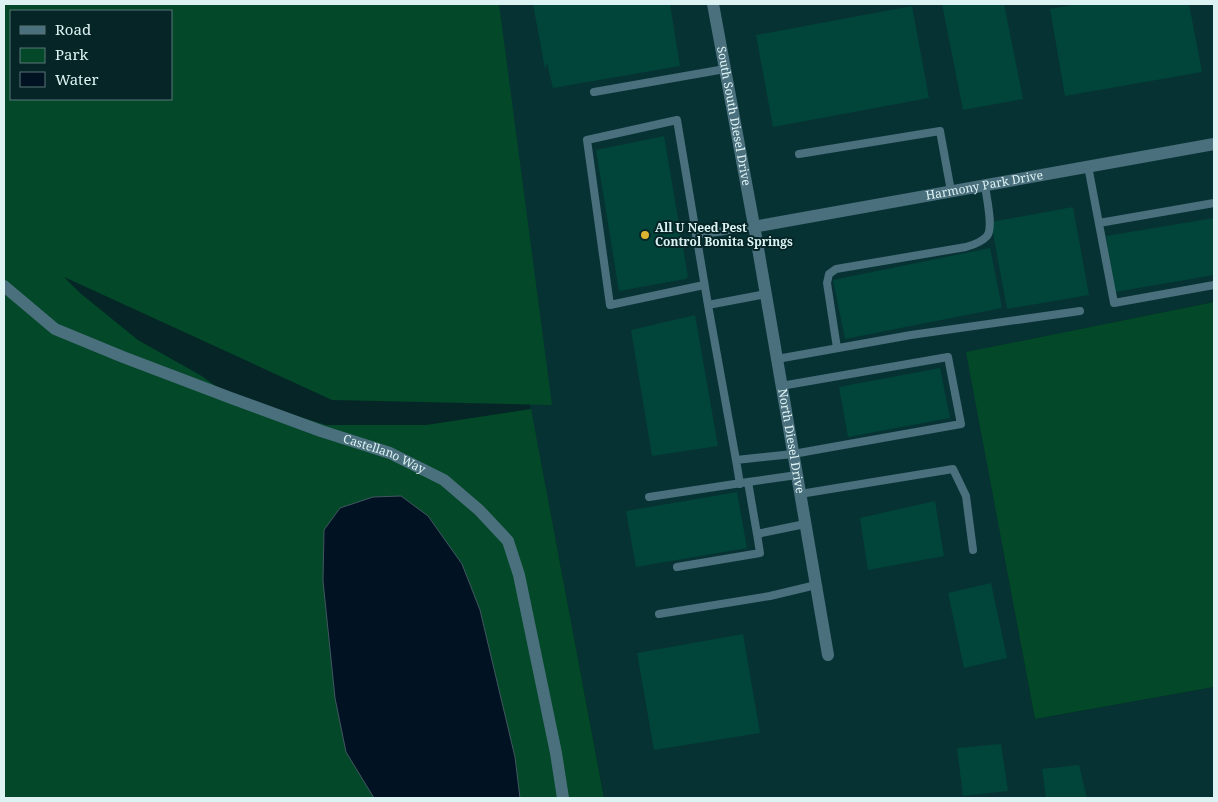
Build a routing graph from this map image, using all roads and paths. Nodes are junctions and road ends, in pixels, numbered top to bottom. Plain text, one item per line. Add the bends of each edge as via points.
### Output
1 (713, 4) edge
2 (725, 69) junction
3 (594, 92) dead end
4 (1214, 144) edge
5 (799, 154) dead end
6 (1088, 166) junction
7 (984, 185) junction
8 (951, 191) junction
9 (1214, 203) edge
10 (1099, 223) junction
11 (753, 227) junction
12 (696, 235) junction
13 (704, 285) junction
14 (1214, 285) edge
15 (4, 286) edge
16 (766, 294) junction
17 (708, 304) junction
18 (1080, 311) dead end
19 (837, 348) junction
20 (777, 359) junction
21 (781, 386) junction
22 (793, 454) junction
23 (736, 460) junction
24 (797, 475) junction
25 (744, 483) junction
26 (800, 494) junction
27 (649, 497) dead end
28 (805, 524) junction
29 (757, 534) junction
30 (973, 550) dead end
31 (677, 567) dead end
32 (816, 586) junction
33 (659, 614) dead end
34 (828, 655) dead end
35 (563, 798) edge

1 - 2 street, South South Diesel Drive
2 - 3 lane
2 - 11 street, South South Diesel Drive
4 - 6 street, Harmony Park Drive
5 - 8 lane via 940,131
6 - 7 street, Harmony Park Drive
6 - 10 lane
7 - 8 street, Harmony Park Drive
7 - 19 lane via 991,228 988,236 977,244 836,269 829,274 826,283
8 - 11 street, Harmony Park Drive
9 - 10 lane
10 - 14 lane via 1114,302
11 - 12 lane
11 - 16 street, North Diesel Drive
12 - 13 lane
12 - 13 lane via 677,120 587,140 610,305
13 - 17 lane
15 - 35 street, Castellano Way via 55,329 231,398 390,453 444,480 479,510 508,541 519,575
16 - 17 lane
16 - 20 street, North Diesel Drive
17 - 23 lane
18 - 19 lane
19 - 20 lane
20 - 21 street, North Diesel Drive
21 - 22 street, North Diesel Drive
21 - 22 lane via 948,357 961,424
22 - 23 lane
22 - 24 street, North Diesel Drive
23 - 25 lane
24 - 25 lane
24 - 26 street, North Diesel Drive
25 - 27 lane
25 - 29 lane
26 - 28 street, North Diesel Drive
26 - 30 lane via 953,469 966,496
28 - 29 lane
28 - 32 street, North Diesel Drive
29 - 31 lane via 760,553
32 - 33 lane
32 - 34 street, North Diesel Drive

